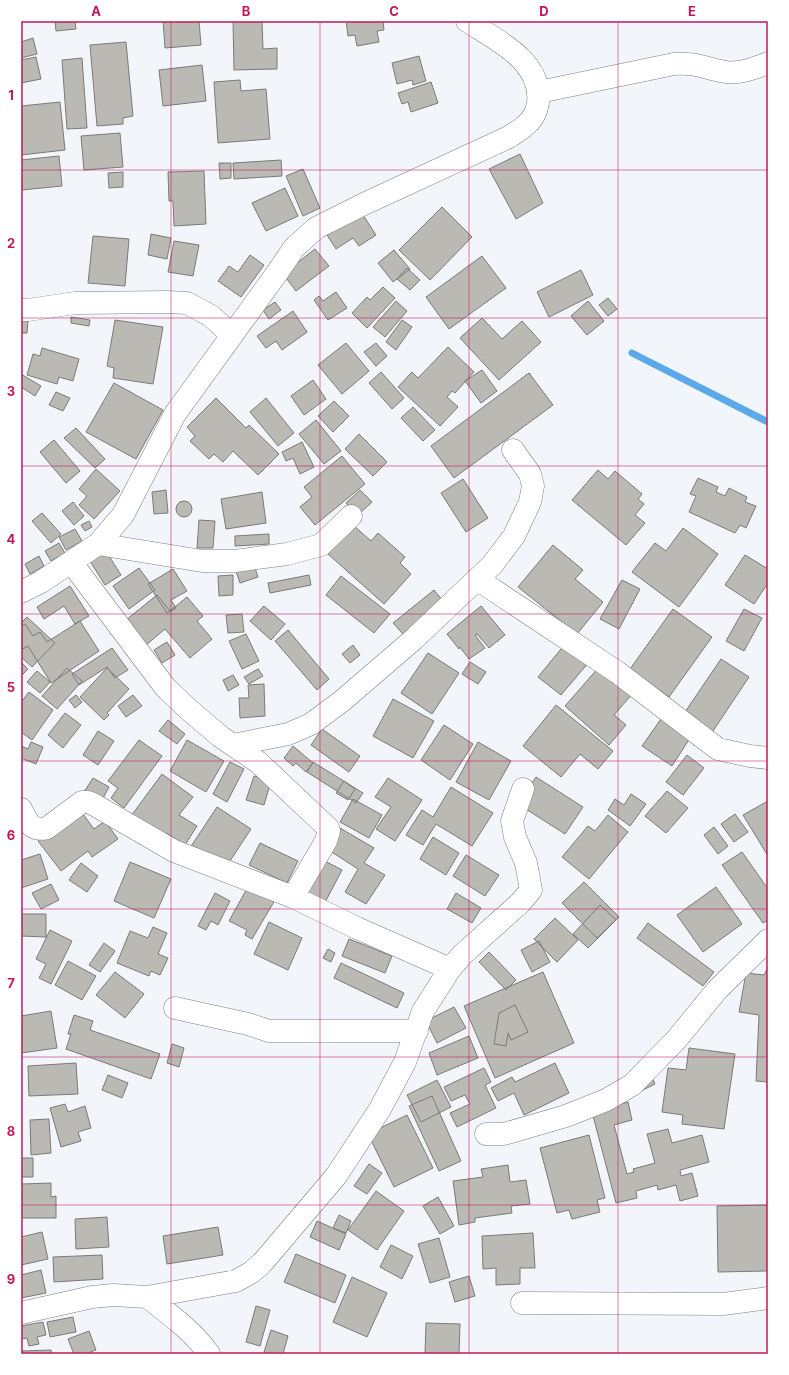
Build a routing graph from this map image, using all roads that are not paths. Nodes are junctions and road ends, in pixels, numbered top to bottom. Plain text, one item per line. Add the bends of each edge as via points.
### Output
1 (467, 21) edge
2 (768, 63) edge
3 (539, 92) junction
4 (21, 310) edge
5 (232, 335) junction
6 (513, 450) dead end
7 (351, 516) dead end
8 (98, 544) junction
9 (71, 562) junction
10 (477, 579) junction
11 (21, 592) edge
12 (233, 745) junction
13 (768, 758) edge
14 (522, 789) dead end
15 (21, 809) edge
16 (294, 897) junction
17 (768, 940) edge
18 (450, 969) junction
19 (175, 1008) dead end
20 (416, 1031) junction
21 (486, 1134) dead end
22 (147, 1297) junction
23 (768, 1298) edge
24 (522, 1303) dead end
25 (21, 1313) edge
26 (209, 1354) edge

1 - 3 street via 518,55 531,70
2 - 3 street via 738,72 684,63 674,64
3 - 5 street via 536,110 530,122 509,137 316,228 294,248
4 - 5 street via 75,303 187,303 211,316
5 - 8 street via 175,414 123,515
6 - 10 street via 530,474 530,502 514,536 492,565
7 - 8 street via 320,545 287,554 235,561 202,561
8 - 9 street
9 - 11 street
9 - 12 street via 165,687
10 - 12 street via 414,639 342,701 310,724 288,734
10 - 13 street via 618,672 718,749
12 - 16 street via 258,762 329,829 326,841
14 - 18 street via 512,821 515,837 526,863 531,890
15 - 16 street via 34,829 41,830 82,802 88,802 174,851
16 - 18 street
17 - 21 street via 717,990 676,1040 632,1085 606,1100 566,1116 504,1134
18 - 20 street via 423,1011
19 - 20 street via 269,1031
20 - 22 street via 405,1062 380,1109 336,1176 263,1262 236,1281
22 - 25 street via 92,1297
22 - 26 street via 180,1324
23 - 24 street via 723,1304

